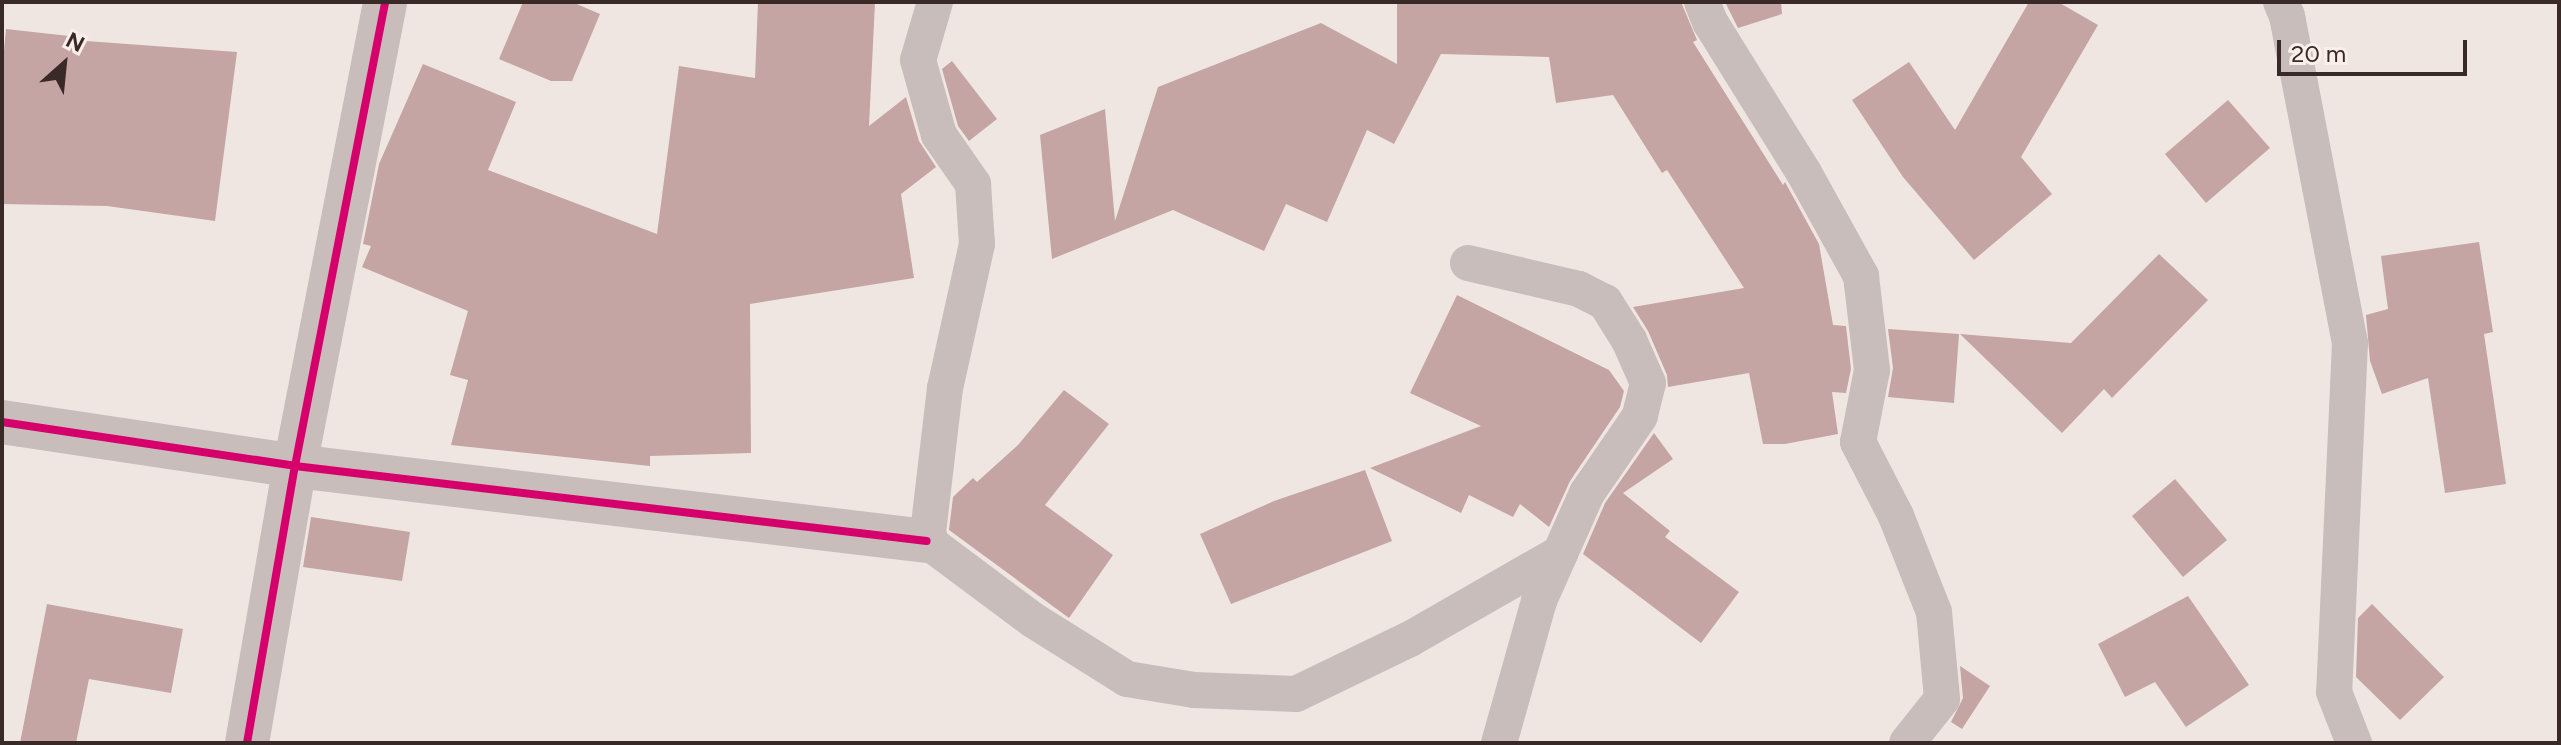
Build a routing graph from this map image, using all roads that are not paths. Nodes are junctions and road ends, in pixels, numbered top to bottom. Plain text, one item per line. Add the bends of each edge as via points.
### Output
1 (385, 2) edge
2 (935, 2) edge
3 (1702, 2) edge
4 (2281, 2) edge
5 (1468, 263) dead end
6 (2, 422) edge
7 (295, 466) junction
8 (927, 541) junction
9 (1560, 553) junction
10 (247, 743) edge
11 (1499, 743) edge
12 (1907, 743) edge
13 (2354, 743) edge

1 - 7 street
2 - 8 lane via 918,60 939,135 973,184 977,244 945,388
3 - 12 lane via 1861,276 1872,370 1858,442 1896,516 1934,612 1942,699
4 - 13 lane via 2350,343 2334,692
5 - 9 lane via 1579,289 1605,302 1648,383 1640,416 1587,493
6 - 7 street
7 - 8 street
7 - 10 street
8 - 9 lane via 1033,620 1127,679 1194,690 1296,694 1410,639
9 - 11 lane via 1539,601

